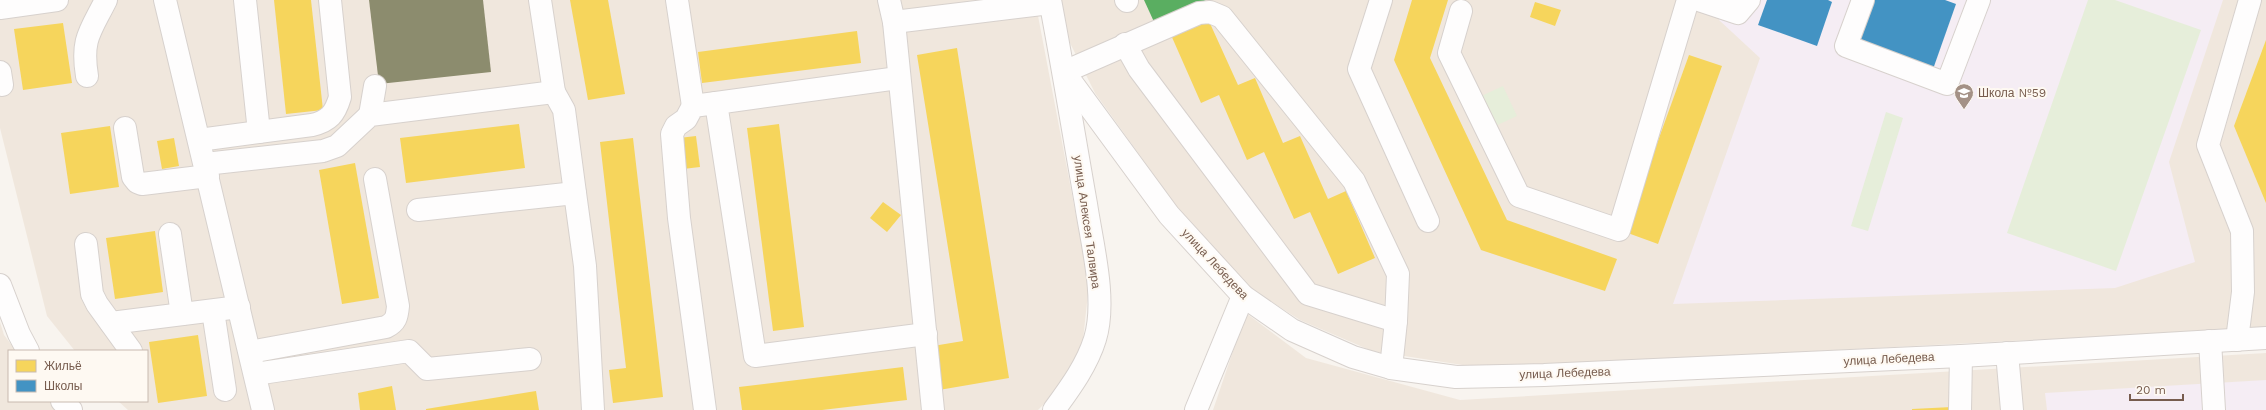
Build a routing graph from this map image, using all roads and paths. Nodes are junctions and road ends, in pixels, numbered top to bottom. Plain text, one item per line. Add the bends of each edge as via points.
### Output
1 (106, 0) edge
2 (165, 0) edge
3 (245, 0) edge
4 (330, 0) edge
5 (540, 0) edge
6 (677, 0) edge
7 (889, 0) edge
8 (1688, 0) edge
9 (1699, 0) edge
10 (1749, 0) edge
11 (1863, 0) edge
12 (1979, 0) edge
13 (2250, 0) edge
14 (49, 1) edge
15 (1375, 1) edge
16 (1050, 2) edge
17 (0, 8) edge
18 (1461, 10) dead end
19 (894, 22) junction
20 (1126, 44) junction
21 (1064, 72) junction
22 (88, 76) dead end
23 (898, 78) junction
24 (375, 86) dead end
25 (554, 92) junction
26 (716, 103) junction
27 (693, 106) junction
28 (370, 115) junction
29 (125, 128) dead end
30 (259, 132) junction
31 (199, 140) junction
32 (206, 170) junction
33 (375, 179) dead end
34 (575, 193) junction
35 (418, 210) dead end
36 (1428, 221) dead end
37 (170, 234) dead end
38 (86, 244) dead end
39 (0, 285) edge
40 (1243, 296) junction
41 (239, 307) junction
42 (213, 311) junction
43 (182, 314) junction
44 (1396, 321) junction
45 (111, 323) junction
46 (926, 334) junction
47 (2266, 338) edge
48 (2237, 340) junction
49 (2210, 342) junction
50 (27, 350) edge
51 (130, 350) edge
52 (250, 352) junction
53 (2007, 353) junction
54 (1961, 356) junction
55 (530, 359) dead end
56 (1391, 368) junction
57 (255, 374) junction
58 (225, 390) dead end
59 (63, 402) edge
60 (71, 410) edge
61 (264, 410) edge
62 (593, 410) edge
63 (705, 410) edge
64 (933, 410) edge
65 (1054, 410) edge
66 (1196, 410) edge
67 (1960, 410) edge
68 (2012, 410) edge
69 (2214, 410) edge

1 - 22 street via 85,43 84,56
2 - 31 street
3 - 30 street
4 - 30 street via 340,97 336,112 324,122
5 - 25 street
6 - 27 street
7 - 19 street
8 - 18 street via 1619,230 1519,196 1449,53
9 - 10 street via 1738,13
11 - 12 street via 1846,46 1947,84
13 - 48 street via 2208,145 2242,231 2244,292
14 - 17 street
15 - 36 street via 1359,69
16 - 19 street
16 - 21 street, улица Лебедева
19 - 23 street
20 - 21 street
20 - 44 street via 1139,69 1308,294
20 - 44 street via 1199,13 1210,12 1222,17 1354,181 1398,274
21 - 40 street, улица Лебедева via 1169,215
21 - 65 street, улица Алексея Талвира via 1097,273 1099,310 1095,339 1076,381
23 - 26 street
23 - 46 street
24 - 28 street
25 - 28 street
25 - 34 street via 564,110
26 - 27 street
26 - 46 street via 755,356
27 - 63 street via 686,119 676,126 672,134 679,218
28 - 32 street via 337,146 323,151
29 - 32 street via 133,177 137,182 142,184
30 - 31 street
31 - 32 street
32 - 41 street
33 - 52 street via 398,306 393,323 386,327
34 - 35 street
34 - 62 street via 585,266
37 - 43 street
38 - 45 street via 92,294
39 - 50 street
40 - 56 street, улица Лебедева via 1292,330 1353,357
40 - 66 street
41 - 42 street
41 - 52 street
42 - 43 street
42 - 58 street
43 - 45 street
44 - 56 street
45 - 51 street
46 - 64 street
47 - 48 street, улица Лебедева
48 - 49 street, улица Лебедева
49 - 53 street, улица Лебедева
49 - 69 street
52 - 57 street
53 - 54 street, улица Лебедева
53 - 68 street
54 - 56 street, улица Лебедева via 1456,377
54 - 67 street
55 - 57 street via 427,370 409,351
57 - 61 street
59 - 60 street

